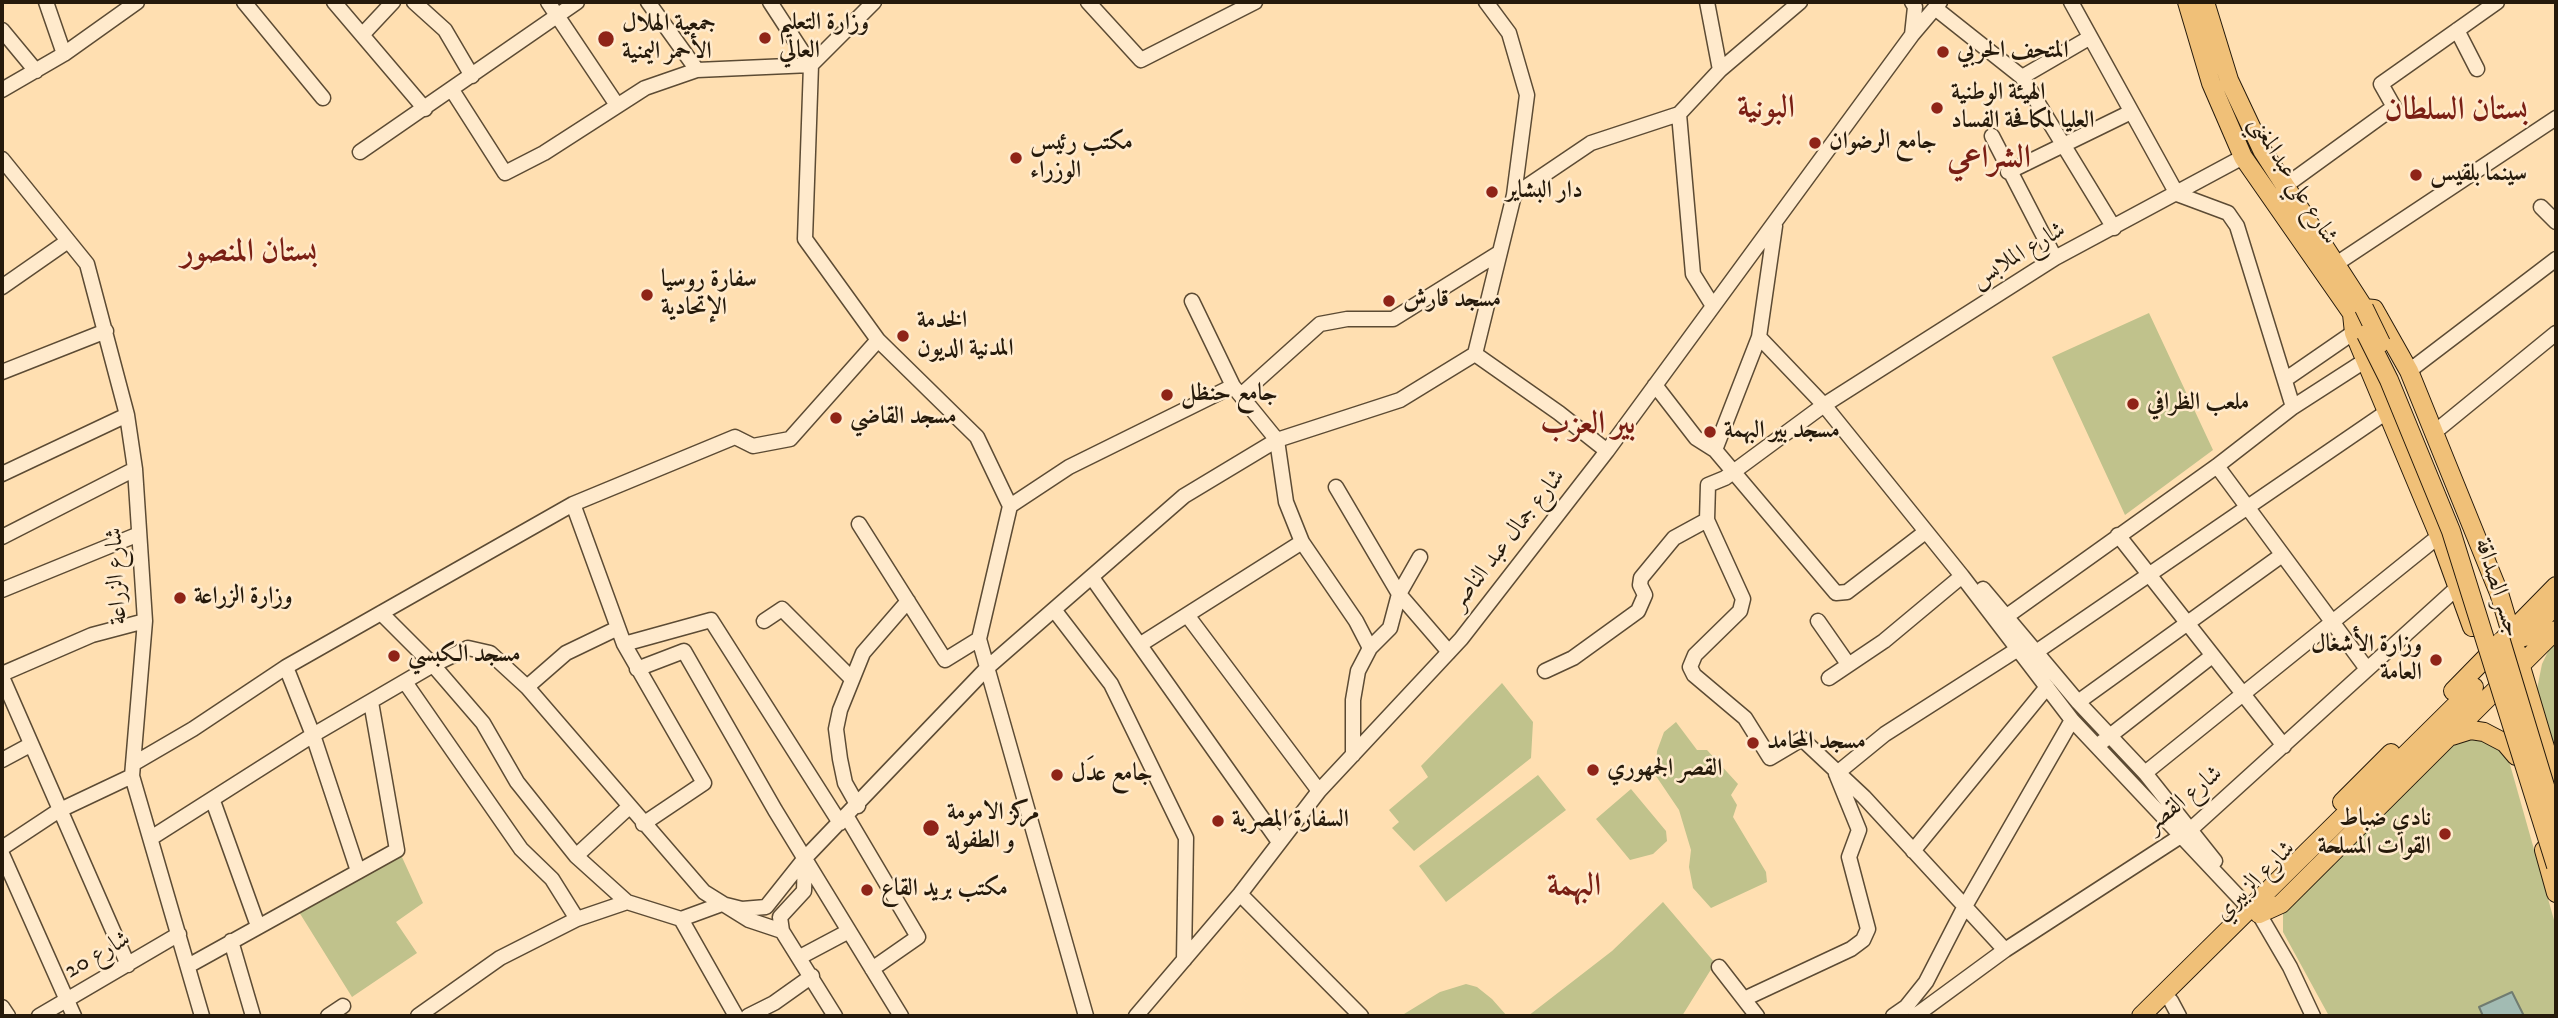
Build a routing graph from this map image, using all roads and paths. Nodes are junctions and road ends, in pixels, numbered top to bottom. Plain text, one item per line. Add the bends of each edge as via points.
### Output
1 (46, 2) edge
2 (137, 2) edge
3 (244, 2) edge
4 (334, 2) edge
5 (393, 2) edge
6 (414, 2) edge
7 (548, 2) edge
8 (577, 2) edge
9 (648, 2) edge
10 (770, 2) edge
11 (874, 2) edge
12 (1088, 2) edge
13 (1255, 2) edge
14 (1486, 2) edge
15 (1707, 2) edge
16 (1800, 2) edge
17 (1912, 2) edge
18 (2071, 2) edge
19 (2187, 2) edge
20 (2205, 2) edge
21 (2497, 2) edge
22 (1938, 5) edge
23 (558, 15) junction
24 (2, 30) edge
25 (2457, 30) junction
26 (363, 34) junction
27 (1912, 34) junction
28 (2089, 38) junction
29 (64, 54) junction
30 (811, 65) junction
31 (2477, 69) dead end
32 (697, 70) junction
33 (1720, 70) junction
34 (36, 71) junction
35 (472, 76) junction
36 (2021, 77) junction
37 (2, 90) edge
38 (452, 90) junction
39 (323, 98) dead end
40 (617, 106) junction
41 (425, 109) junction
42 (2131, 112) junction
43 (1679, 114) junction
44 (2556, 118) edge
45 (1992, 136) dead end
46 (2064, 144) junction
47 (360, 152) dead end
48 (2243, 157) junction
49 (2, 159) edge
50 (2008, 172) junction
51 (14, 173) junction
52 (2, 183) edge
53 (2285, 186) junction
54 (2177, 194) junction
55 (1514, 195) junction
56 (2542, 207) dead end
57 (2556, 222) edge
58 (1776, 224) junction
59 (2114, 228) junction
60 (68, 241) junction
61 (1499, 253) junction
62 (2054, 258) junction
63 (2556, 259) edge
64 (2336, 264) junction
65 (2, 287) edge
66 (1192, 302) dead end
67 (1713, 306) junction
68 (2359, 323) junction
69 (106, 331) junction
70 (2556, 333) edge
71 (1759, 337) junction
72 (877, 340) junction
73 (1475, 354) junction
74 (2366, 360) junction
75 (2409, 371) junction
76 (2, 372) edge
77 (2286, 379) junction
78 (1655, 385) junction
79 (1237, 391) junction
80 (1824, 405) junction
81 (2293, 407) junction
82 (2388, 411) junction
83 (127, 415) junction
84 (2436, 432) junction
85 (1277, 440) junction
86 (1857, 446) junction
87 (1715, 450) junction
88 (1607, 451) junction
89 (2217, 466) junction
90 (135, 469) junction
91 (1734, 472) junction
92 (2, 473) edge
93 (1336, 487) dead end
94 (573, 504) junction
95 (1010, 506) junction
96 (2249, 509) junction
97 (1707, 520) junction
98 (859, 524) dead end
99 (1924, 533) junction
100 (139, 534) junction
101 (2118, 535) junction
102 (2439, 536) junction
103 (2, 537) edge
104 (1302, 542) junction
105 (2282, 555) junction
106 (1420, 558) dead end
107 (1962, 576) junction
108 (2148, 576) junction
109 (1093, 579) junction
110 (2459, 586) junction
111 (2556, 586) edge
112 (2, 590) edge
113 (2499, 593) junction
114 (1399, 594) junction
115 (908, 601) junction
116 (2547, 604) edge
117 (1055, 611) junction
118 (381, 613) junction
119 (1187, 615) junction
120 (2007, 616) junction
121 (2556, 620) edge
122 (145, 621) junction
123 (764, 621) dead end
124 (1818, 621) dead end
125 (2331, 622) junction
126 (2185, 623) junction
127 (618, 628) junction
128 (2556, 630) edge
129 (2522, 638) junction
130 (979, 639) junction
131 (624, 644) junction
132 (1141, 645) junction
133 (1370, 648) junction
134 (2018, 649) junction
135 (1449, 652) junction
136 (2036, 652) junction
137 (2212, 656) junction
138 (2484, 661) junction
139 (1848, 664) junction
140 (2503, 664) junction
141 (433, 665) junction
142 (286, 667) junction
143 (988, 667) junction
144 (2522, 667) junction
145 (636, 669) junction
146 (2367, 669) junction
147 (3, 671) edge
148 (1545, 671) dead end
149 (851, 678) junction
150 (1829, 678) dead end
151 (405, 682) junction
152 (527, 687) junction
153 (2047, 687) junction
154 (2483, 692) junction
155 (2243, 694) junction
156 (371, 702) junction
157 (2078, 702) junction
158 (2072, 720) junction
159 (313, 735) junction
160 (2108, 735) junction
161 (2448, 738) junction
162 (30, 746) junction
163 (2284, 746) junction
164 (2097, 747) junction
165 (1353, 755) junction
166 (2516, 756) junction
167 (2, 760) edge
168 (133, 770) junction
169 (2145, 773) junction
170 (1836, 774) junction
171 (2556, 784) edge
172 (1319, 791) junction
173 (213, 801) junction
174 (858, 806) junction
175 (629, 807) junction
176 (58, 811) junction
177 (844, 820) junction
178 (2556, 822) edge
179 (643, 824) junction
180 (2185, 833) junction
181 (151, 838) junction
182 (1279, 842) junction
183 (2, 848) edge
184 (1913, 851) junction
185 (2, 854) edge
186 (576, 856) junction
187 (805, 858) junction
188 (2556, 866) edge
189 (358, 871) junction
190 (2556, 893) edge
191 (1240, 894) junction
192 (627, 902) junction
193 (722, 904) junction
194 (1965, 908) junction
195 (2254, 908) junction
196 (576, 919) junction
197 (681, 919) junction
198 (258, 926) junction
199 (782, 931) junction
200 (849, 931) junction
201 (179, 934) junction
202 (2221, 936) junction
203 (231, 941) junction
204 (2005, 950) junction
205 (800, 957) junction
206 (1184, 960) junction
207 (128, 965) junction
208 (188, 966) junction
209 (1719, 967) dead end
210 (872, 969) junction
211 (811, 976) junction
212 (1926, 982) junction
213 (1744, 999) junction
214 (67, 1000) junction
215 (1938, 1000) junction
216 (343, 1006) dead end
217 (2, 1007) edge
218 (2175, 1008) edge
219 (2309, 1013) edge
220 (8, 1016) edge
221 (40, 1016) edge
222 (74, 1016) edge
223 (202, 1016) edge
224 (253, 1016) edge
225 (328, 1016) edge
226 (418, 1016) edge
227 (736, 1016) edge
228 (748, 1016) edge
229 (834, 1016) edge
230 (901, 1016) edge
231 (1086, 1016) edge
232 (1136, 1016) edge
233 (1361, 1016) edge
234 (1757, 1016) edge
235 (1893, 1016) edge
236 (1915, 1016) edge
237 (2132, 1016) edge
238 (2141, 1016) edge
239 (2155, 1016) edge

1 - 29 street
2 - 29 street
3 - 39 street
4 - 26 street
5 - 26 street
6 - 35 street via 445,30
7 - 23 street
8 - 23 street
9 - 32 street
10 - 30 street
11 - 30 street
12 - 13 street via 1141,60
14 - 55 street via 1509,33 1527,95
15 - 33 street
16 - 33 street
17 - 27 street via 1916,7
18 - 28 street
19 - 48 main road, شارع علي عبدالمغني via 2211,83
20 - 53 main road, شارع علي عبدالمغني via 2230,80 2262,150
21 - 25 street
22 - 27 street, شارع جمال عبد الناصر
22 - 36 street
23 - 35 street
23 - 40 street
24 - 34 street
25 - 31 street
25 - 53 street via 2381,84 2394,107
26 - 41 street
27 - 58 street, شارع جمال عبد الناصر
28 - 36 street
28 - 42 street
29 - 34 street
30 - 32 street
30 - 72 street via 805,239
32 - 40 street via 645,88
33 - 43 street
34 - 37 street
35 - 38 street
36 - 46 street
38 - 40 street via 505,173
38 - 41 street
41 - 47 street
42 - 46 street
42 - 54 street
43 - 55 street via 1591,143
43 - 67 street via 1693,274
44 - 64 street
45 - 50 street
46 - 50 street
46 - 59 street
48 - 54 street, شارع الملابس
48 - 68 main road, شارع علي عبدالمغني
49 - 51 street, شارع الزراعة
50 - 62 street
51 - 52 street
51 - 60 street, شارع الزراعة
53 - 64 main road, شارع علي عبدالمغني
54 - 59 street, شارع الملابس
54 - 77 street via 2228,214 2237,226
55 - 61 street
56 - 57 street
58 - 67 street, شارع جمال عبد الناصر
58 - 71 street
59 - 62 street, شارع الملابس
60 - 65 street
60 - 69 street, شارع الزراعة via 87,264
61 - 73 street
61 - 79 street via 1393,319 1320,324
62 - 80 street, شارع الملابس
63 - 75 street
64 - 68 main road, شارع علي عبدالمغني
66 - 79 street
67 - 78 street, شارع جمال عبد الناصر
68 - 74 main road
68 - 75 main road via 2374,309
68 - 77 street
68 - 178 main road, جسر الصداقة, bridge via 2395,371 2461,526
68 - 188 main road, جسر الصداقة, bridge via 2389,380 2451,531
69 - 76 street
69 - 83 street, شارع الزراعة
70 - 84 street
71 - 80 street
71 - 87 street
72 - 94 street via 790,439 752,446 735,437
72 - 95 street via 977,437
73 - 85 street via 1400,400
73 - 88 street
74 - 81 street
74 - 82 main road
75 - 84 main road
77 - 81 street
78 - 87 street via 1696,439
78 - 88 street, شارع جمال عبد الناصر
79 - 85 street
79 - 95 street via 1069,467
80 - 86 street
80 - 91 street, شارع الملابس
81 - 89 street
82 - 96 street
82 - 102 main road
83 - 90 street, شارع الزراعة
83 - 92 street
84 - 113 main road
85 - 104 street via 1286,502
85 - 109 street via 1184,496
86 - 99 street
86 - 120 street
87 - 91 street
88 - 135 street, شارع جمال عبد الناصر
89 - 96 street
89 - 101 street
90 - 100 street, شارع الزراعة
90 - 103 street
91 - 97 street, شارع الملابس via 1708,485
91 - 99 street via 1836,593 1847,592
93 - 114 street
94 - 118 street
94 - 127 street
95 - 130 street
96 - 105 street
96 - 108 street
97 - 148 street via 1674,538 1641,578 1645,595 1638,611 1573,658
97 - 170 street via 1743,599 1740,611 1695,655 1690,667 1694,675 1745,718 1770,758 1802,739
98 - 115 street
99 - 107 street
100 - 112 street
100 - 122 street, شارع الزراعة
101 - 108 street
101 - 120 street
102 - 110 main road
102 - 125 street
104 - 119 street
104 - 133 street
105 - 125 street
105 - 126 street
106 - 114 street
107 - 134 street
107 - 139 street
108 - 126 street
108 - 136 street
109 - 117 street
109 - 132 street
110 - 138 main road
110 - 146 street, شارع القصر
111 - 116 main road
113 - 116 main road via 2519,603
113 - 129 main road
114 - 133 street via 1390,628
114 - 135 street
115 - 130 street via 945,660
115 - 149 street via 863,653
116 - 129 main road
117 - 143 street
117 - 206 street via 1111,684 1186,838
118 - 141 street
118 - 142 street
119 - 132 street
119 - 172 street
120 - 136 street
121 - 129 main road
122 - 147 street via 92,635
122 - 168 street, شارع الزراعة
123 - 149 street via 782,610
124 - 139 street
125 - 146 street
125 - 155 street
126 - 137 street
126 - 157 street
127 - 131 street
127 - 152 street via 566,653
128 - 144 main road
129 - 138 main road
129 - 140 main road
129 - 144 main road
130 - 143 street
131 - 145 street
131 - 177 street via 711,620
132 - 182 street
133 - 165 street via 1356,680
134 - 153 street
134 - 170 street via 1885,734
135 - 165 street, شارع جمال عبد الناصر
136 - 157 street
137 - 155 street
137 - 160 street
138 - 140 main road
138 - 154 main road
138 - 195 main road via 2267,876
139 - 150 street
140 - 144 main road
140 - 154 main road
141 - 151 street
141 - 152 street via 468,648 490,653
141 - 186 street via 483,723 517,782
142 - 159 street
142 - 168 street
143 - 174 street
143 - 231 street
144 - 154 main road
144 - 171 main road
145 - 179 street via 704,783
145 - 187 street via 684,651
146 - 163 street, شارع القصر
147 - 162 street
149 - 174 street via 836,729 845,783
151 - 156 street
151 - 196 street via 521,849 552,879
152 - 175 street
153 - 158 street
153 - 184 street
154 - 161 main road
154 - 166 main road
154 - 195 main road, شارع الزبيري
155 - 163 street
155 - 169 street
156 - 159 street
156 - 189 street via 397,850
157 - 160 street
158 - 164 street
158 - 194 street
159 - 173 street
159 - 189 street
160 - 164 street
160 - 169 street
161 - 166 main road via 2471,730 2484,732 2505,743
161 - 195 main road via 2281,904
162 - 167 street
162 - 176 street
163 - 180 street, شارع القصر
164 - 180 street
165 - 172 street, شارع جمال عبد الناصر
166 - 190 main road
168 - 176 street
168 - 181 street, شارع الزراعة
169 - 180 street
170 - 184 street via 1864,797
170 - 213 street via 1859,830 1849,857 1868,929 1851,949
172 - 182 street, شارع جمال عبد الناصر
173 - 181 street
173 - 198 street
174 - 177 street
175 - 179 street
175 - 186 street
176 - 183 street
176 - 207 street
177 - 187 street
177 - 210 street via 918,937
179 - 193 street via 704,892
180 - 195 street
180 - 204 street, شارع القصر
181 - 201 street, شارع الزراعة
182 - 191 street, شارع جمال عبد الناصر
184 - 194 street
185 - 214 street
186 - 192 street
187 - 193 street via 766,907 742,909
187 - 199 street via 804,891 780,917
187 - 200 street
189 - 198 street
191 - 206 street, شارع جمال عبد الناصر
191 - 233 street
192 - 196 street
192 - 197 street
193 - 197 street
193 - 199 street via 749,920
194 - 204 street
194 - 212 street
195 - 202 main road, شارع الزبيري
195 - 218 main road, شارع الزبيري
195 - 219 street via 2290,967
196 - 226 street via 500,958
197 - 227 street
198 - 203 street
199 - 205 street
200 - 205 street
200 - 210 street
201 - 207 street, شارع 20
201 - 208 street, شارع الزراعة
202 - 237 main road, شارع الزبيري via 2190,957
202 - 238 main road, شارع الزبيري
203 - 208 street
203 - 224 street
204 - 215 street, شارع القصر
205 - 211 street
206 - 232 street, شارع جمال عبد الناصر
207 - 214 street, شارع 20
208 - 223 street, شارع الزراعة
209 - 213 street
210 - 230 street
211 - 228 street
211 - 229 street
212 - 215 street
212 - 235 street
213 - 234 street
214 - 221 street, شارع 20
214 - 222 street
215 - 236 street, شارع القصر
216 - 225 street
217 - 220 street
218 - 239 main road, شارع الزبيري

